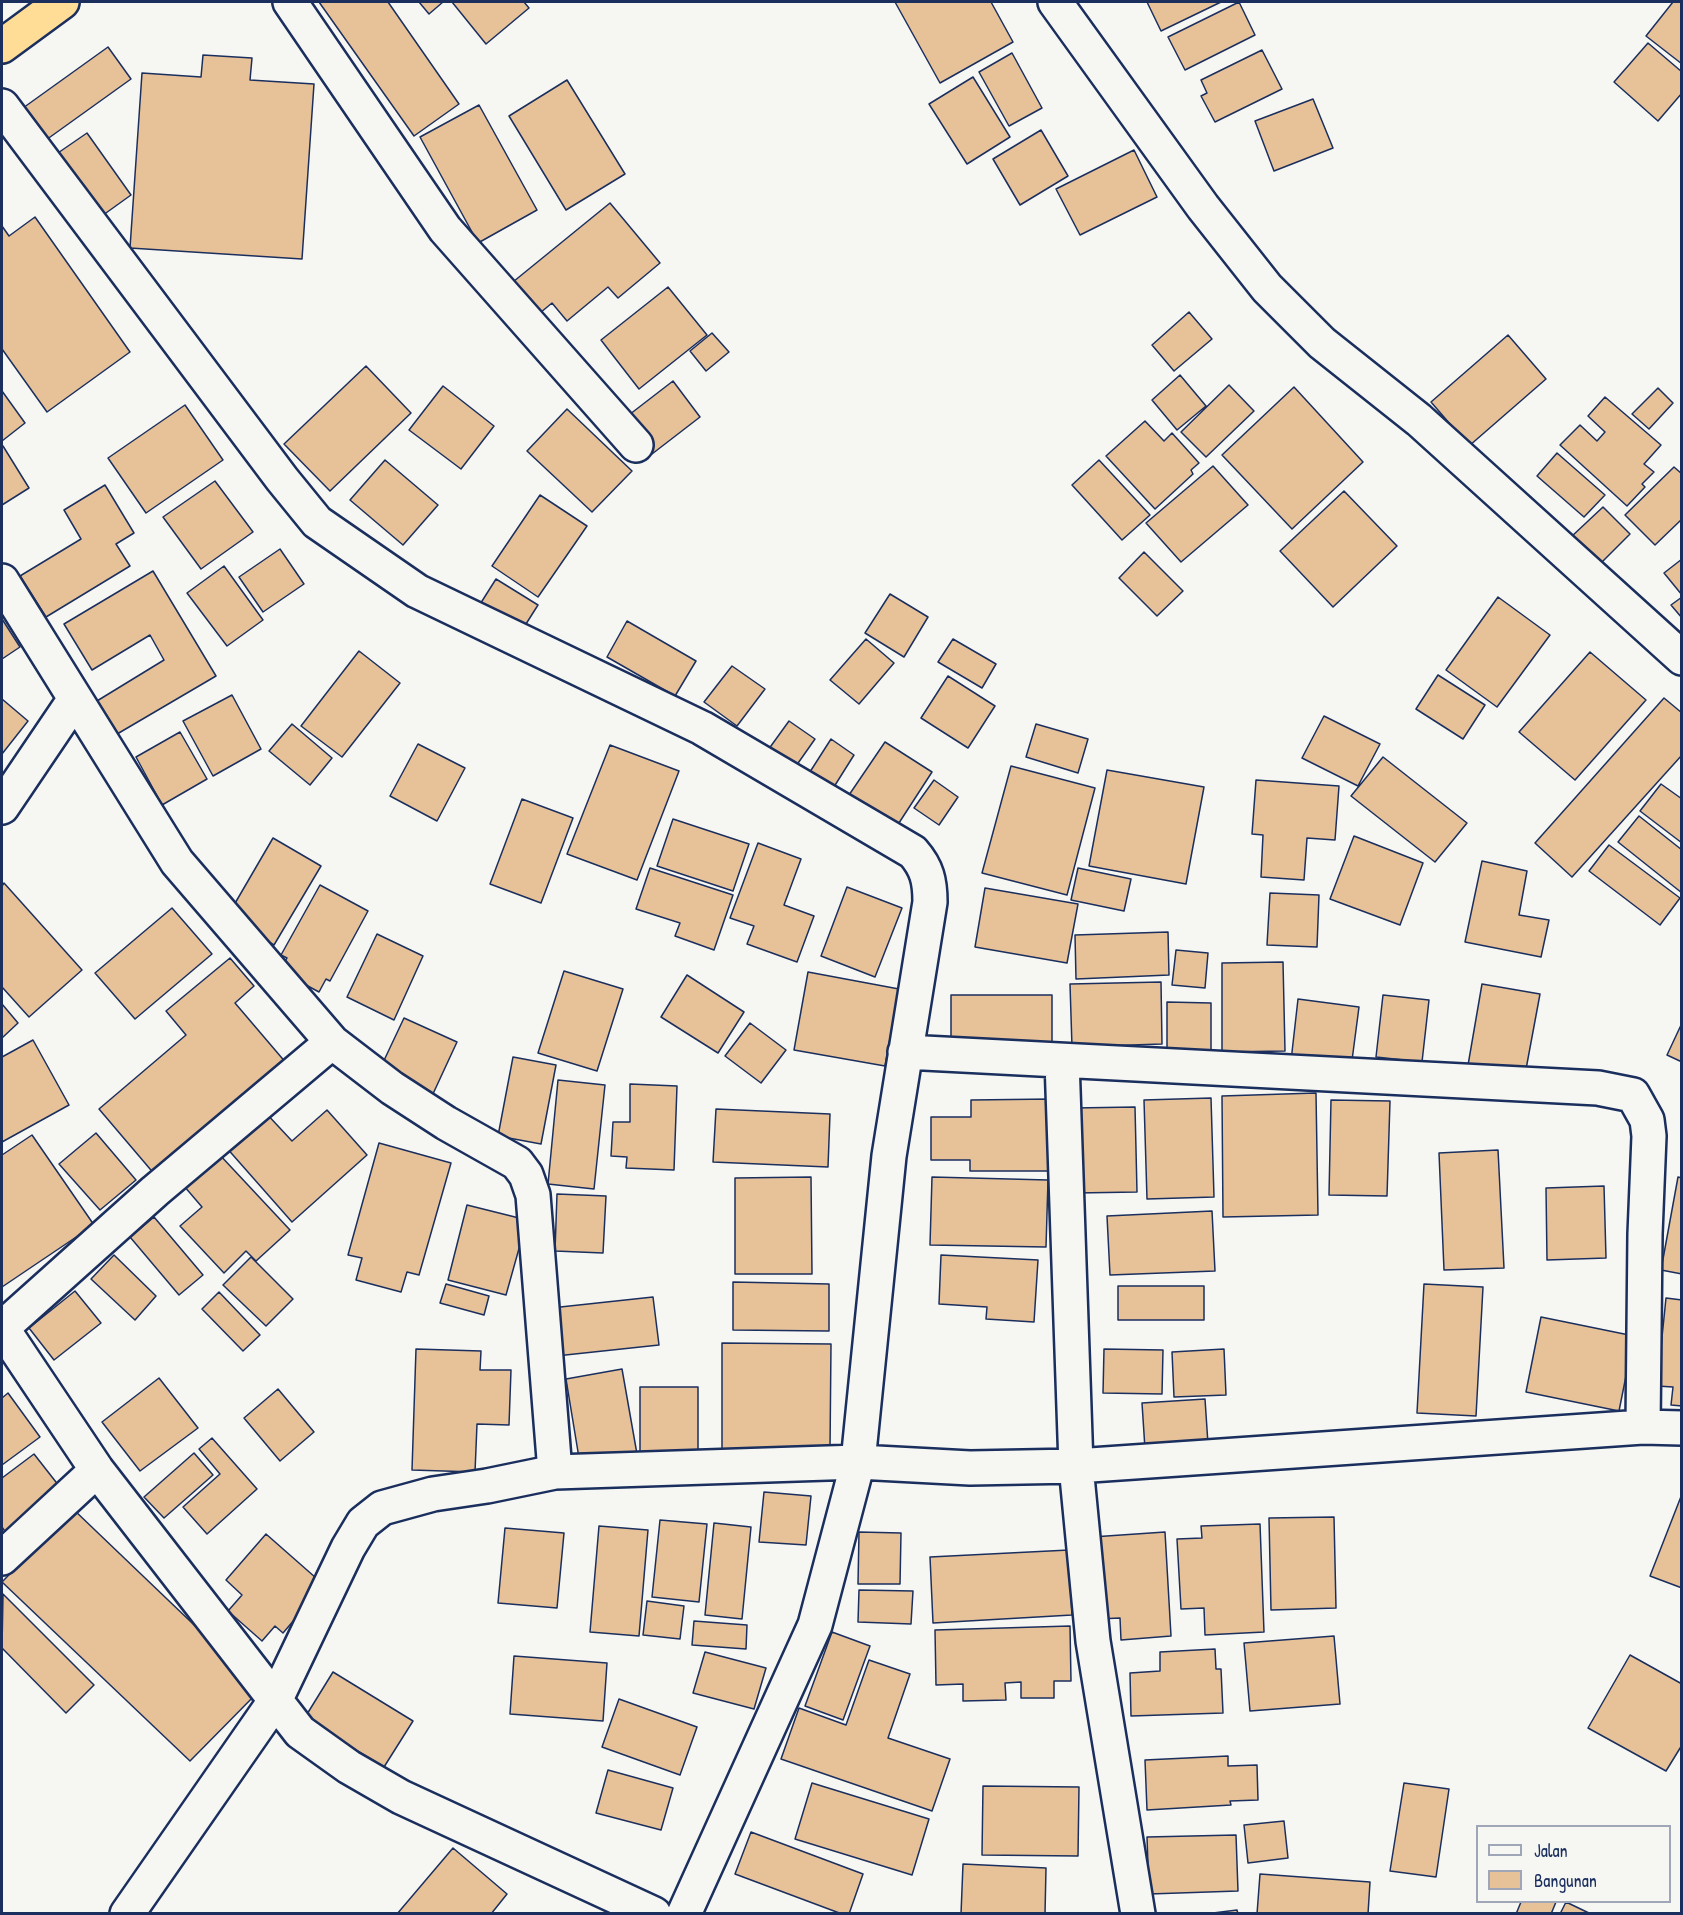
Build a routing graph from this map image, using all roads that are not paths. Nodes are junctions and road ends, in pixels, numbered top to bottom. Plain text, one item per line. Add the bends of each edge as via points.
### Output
1 (62, 2) edge
2 (290, 2) edge
3 (1055, 2) edge
4 (5, 37) edge
5 (2, 106) edge
6 (636, 445) dead end
7 (2, 581) edge
8 (1682, 658) edge
9 (75, 699) junction
10 (2, 807) edge
11 (332, 1042) junction
12 (905, 1052) junction
13 (1062, 1061) junction
14 (1643, 1426) junction
15 (1682, 1428) edge
16 (858, 1462) junction
17 (1076, 1466) junction
18 (97, 1470) junction
19 (555, 1472) junction
20 (2, 1558) edge
21 (275, 1701) junction
22 (128, 1914) edge
23 (654, 1914) edge
24 (684, 1914) edge
25 (1138, 1914) edge

1 - 4 highway
2 - 6 street via 446,229
3 - 8 street via 1203,207 1267,288 1322,343 1419,420
5 - 12 street via 317,522 417,591 702,728 913,852 930,879 930,902
7 - 9 street
9 - 10 street
9 - 11 street via 177,862
11 - 18 street via 155,1191 2,1328
11 - 19 street via 392,1088 517,1163 526,1175 533,1196
12 - 13 street
12 - 16 street via 889,1156
13 - 14 street via 1598,1088 1632,1095 1647,1120 1649,1136
13 - 17 street
14 - 15 street
14 - 17 street
16 - 17 street via 970,1468
16 - 19 street
16 - 24 street via 814,1625
17 - 25 street via 1093,1641
18 - 20 street
18 - 21 street
19 - 21 street via 433,1494 382,1508 363,1524 348,1548
21 - 22 street
21 - 23 street via 300,1732 400,1797

